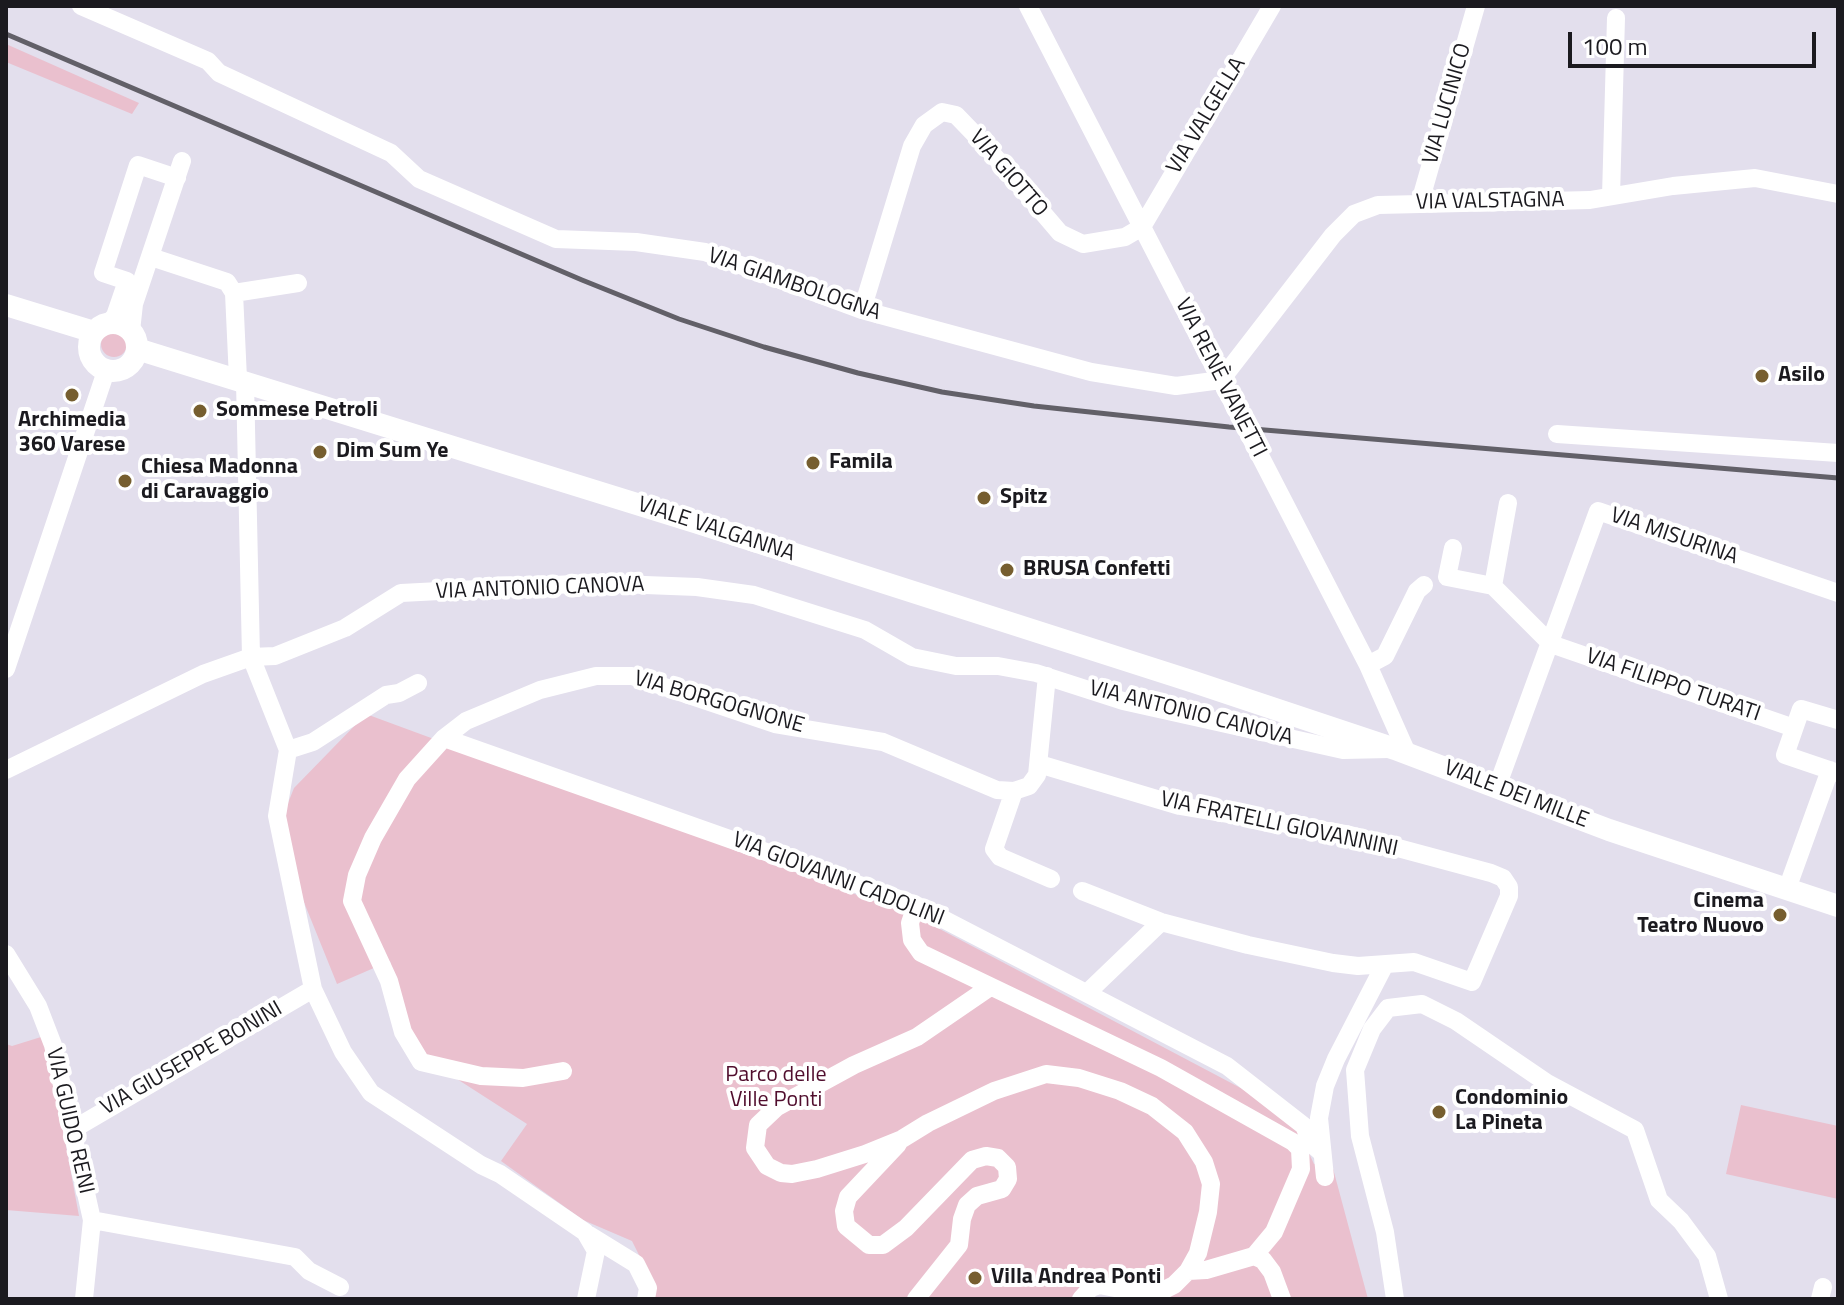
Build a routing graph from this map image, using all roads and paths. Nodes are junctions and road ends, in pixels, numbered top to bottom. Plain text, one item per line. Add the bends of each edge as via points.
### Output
1 (81, 6) edge
2 (1028, 6) edge
3 (1272, 6) edge
4 (1476, 6) edge
5 (1616, 18) dead end
6 (1838, 194) edge
7 (1611, 196) junction
8 (1420, 202) junction
9 (1142, 227) junction
10 (151, 257) junction
11 (134, 283) junction
12 (298, 283) dead end
13 (234, 293) junction
14 (6, 305) edge
15 (862, 310) junction
16 (101, 328) junction
17 (134, 340) junction
18 (106, 371) junction
19 (242, 380) junction
20 (1221, 380) junction
21 (1557, 434) dead end
22 (1838, 453) edge
23 (1508, 503) dead end
24 (1453, 548) dead end
25 (1424, 585) dead end
26 (1493, 586) junction
27 (1838, 593) edge
28 (1551, 644) junction
29 (251, 657) junction
30 (1368, 665) junction
31 (6, 669) edge
32 (1047, 676) junction
33 (1194, 682) joint
34 (418, 683) dead end
35 (1838, 720) edge
36 (1794, 728) junction
37 (438, 745) junction
38 (288, 750) junction
39 (1401, 751) junction
40 (1039, 764) junction
41 (6, 770) edge
42 (1834, 771) edge
43 (1497, 787) junction
44 (1014, 791) junction
45 (1051, 879) dead end
46 (1787, 889) junction
47 (1082, 891) dead end
48 (916, 905) junction
49 (1838, 906) edge
50 (1161, 922) junction
51 (6, 954) edge
52 (1384, 966) junction
53 (990, 987) junction
54 (313, 989) junction
55 (1087, 993) junction
56 (563, 1071) dead end
57 (72, 1130) junction
58 (902, 1139) junction
59 (1322, 1153) junction
60 (1325, 1177) dead end
61 (92, 1220) junction
62 (585, 1232) junction
63 (1254, 1256) junction
64 (1188, 1271) junction
65 (340, 1287) dead end
66 (1174, 1292) edge
67 (84, 1299) edge
68 (586, 1299) edge
69 (646, 1299) edge
70 (916, 1299) edge
71 (1081, 1299) edge
72 (1282, 1299) edge
73 (1395, 1299) edge
74 (1719, 1299) edge

1 - 15 street, VIA GIAMBOLOGNA via 208,61 219,73 391,153 419,179 556,239 705,252
2 - 9 street, VIA RENÈ VANETTI
3 - 9 street, VIA VALGELLA
4 - 8 street, VIA LUCINICO
5 - 7 street
6 - 7 street, VIA VALSTAGNA via 1755,178
7 - 8 street, VIA VALSTAGNA
8 - 20 street, VIA VALSTAGNA via 1378,205 1354,214
9 - 15 street, VIA GIOTTO via 1125,237 1083,244 1060,233 975,134 956,115 942,112 924,125 912,146
9 - 20 street, VIA RENÈ VANETTI
10 - 11 street
10 - 11 street via 180,170 140,156 103,273
10 - 13 street via 227,282
11 - 16 street via 115,316
11 - 17 street
12 - 13 street
13 - 19 street
14 - 16 main road
15 - 20 street, VIA GIAMBOLOGNA via 1091,372 1176,386
16 - 17 main road via 116,323
16 - 18 main road via 88,350
17 - 18 main road via 134,359 127,367
17 - 19 main road, VIALE VALGANNA
18 - 31 street
19 - 29 street
19 - 33 main road, VIALE VALGANNA
20 - 30 street, VIA RENÈ VANETTI
21 - 22 street
23 - 26 street
24 - 26 street via 1447,577
25 - 30 street via 1385,656
26 - 28 street
27 - 28 street, VIA MISURINA via 1598,511
28 - 36 street, VIA FILIPPO TURATI
28 - 43 street, VIA MISURINA
29 - 32 street, VIA ANTONIO CANOVA via 275,656 345,628 401,593 593,583 754,595 865,630 912,657
29 - 38 street
29 - 41 street, VIA ANTONIO CANOVA via 203,674
30 - 39 street, VIA RENÈ VANETTI
32 - 39 street, VIA ANTONIO CANOVA via 1123,701 1343,750
32 - 40 street
33 - 39 main road, VIALE DEI MILLE
34 - 38 street via 386,695 313,742
35 - 36 street via 1801,709
36 - 42 street via 1785,755
37 - 44 street, VIA BORGOGNONE via 466,721 540,690 596,676 632,676 775,724 883,742 997,790
37 - 48 street, VIA GIOVANNI CADOLINI
37 - 56 street, VIA BORGOGNONE via 407,779 373,838 352,901 389,981 403,1032 421,1062 456,1072 523,1078
38 - 54 street via 277,816
39 - 43 main road, VIALE DEI MILLE
40 - 44 street via 1029,786
40 - 52 street, VIA FRATELLI GIOVANNINI via 1180,806 1346,834 1503,878 1509,896 1472,982 1414,962
42 - 46 street
43 - 46 main road, VIALE DEI MILLE
44 - 45 street via 994,849 1000,857
46 - 49 main road, VIALE DEI MILLE
47 - 50 street
48 - 53 street via 910,923 921,953
48 - 55 street, VIA GIOVANNI CADOLINI
50 - 52 street via 1333,963
50 - 55 street
51 - 57 street, VIA GUIDO RENI via 38,1006 53,1045
52 - 59 street via 1325,1086 1319,1118
53 - 58 street via 917,1037 777,1107 758,1125 755,1148 767,1166 792,1174
53 - 63 street via 1161,1068 1300,1149 1294,1189 1274,1232
54 - 57 street, VIA GIUSEPPE BONINI
54 - 62 street via 343,1052 371,1093
55 - 59 street, VIA GIOVANNI CADOLINI via 1227,1066 1304,1126
57 - 61 street, VIA GUIDO RENI
58 - 64 street via 994,1091 1046,1074 1120,1091 1152,1106 1185,1132 1204,1162 1211,1184 1208,1212
58 - 70 street via 848,1197 846,1226 869,1245 883,1245 906,1228 972,1160 998,1158 1007,1167 1002,1189 977,1196 967,1205 959,1245
59 - 60 street
61 - 65 street via 295,1257
61 - 67 street, VIA GUIDO RENI
62 - 68 street via 596,1251
62 - 69 street via 636,1264 648,1288
63 - 64 street
63 - 72 street via 1272,1272
64 - 66 street
66 - 71 street via 1141,1293 1099,1285
73 - 74 street via 1385,1232 1360,1136 1355,1070 1372,1029 1388,1008 1422,1004 1547,1083 1635,1130 1659,1200 1707,1256

